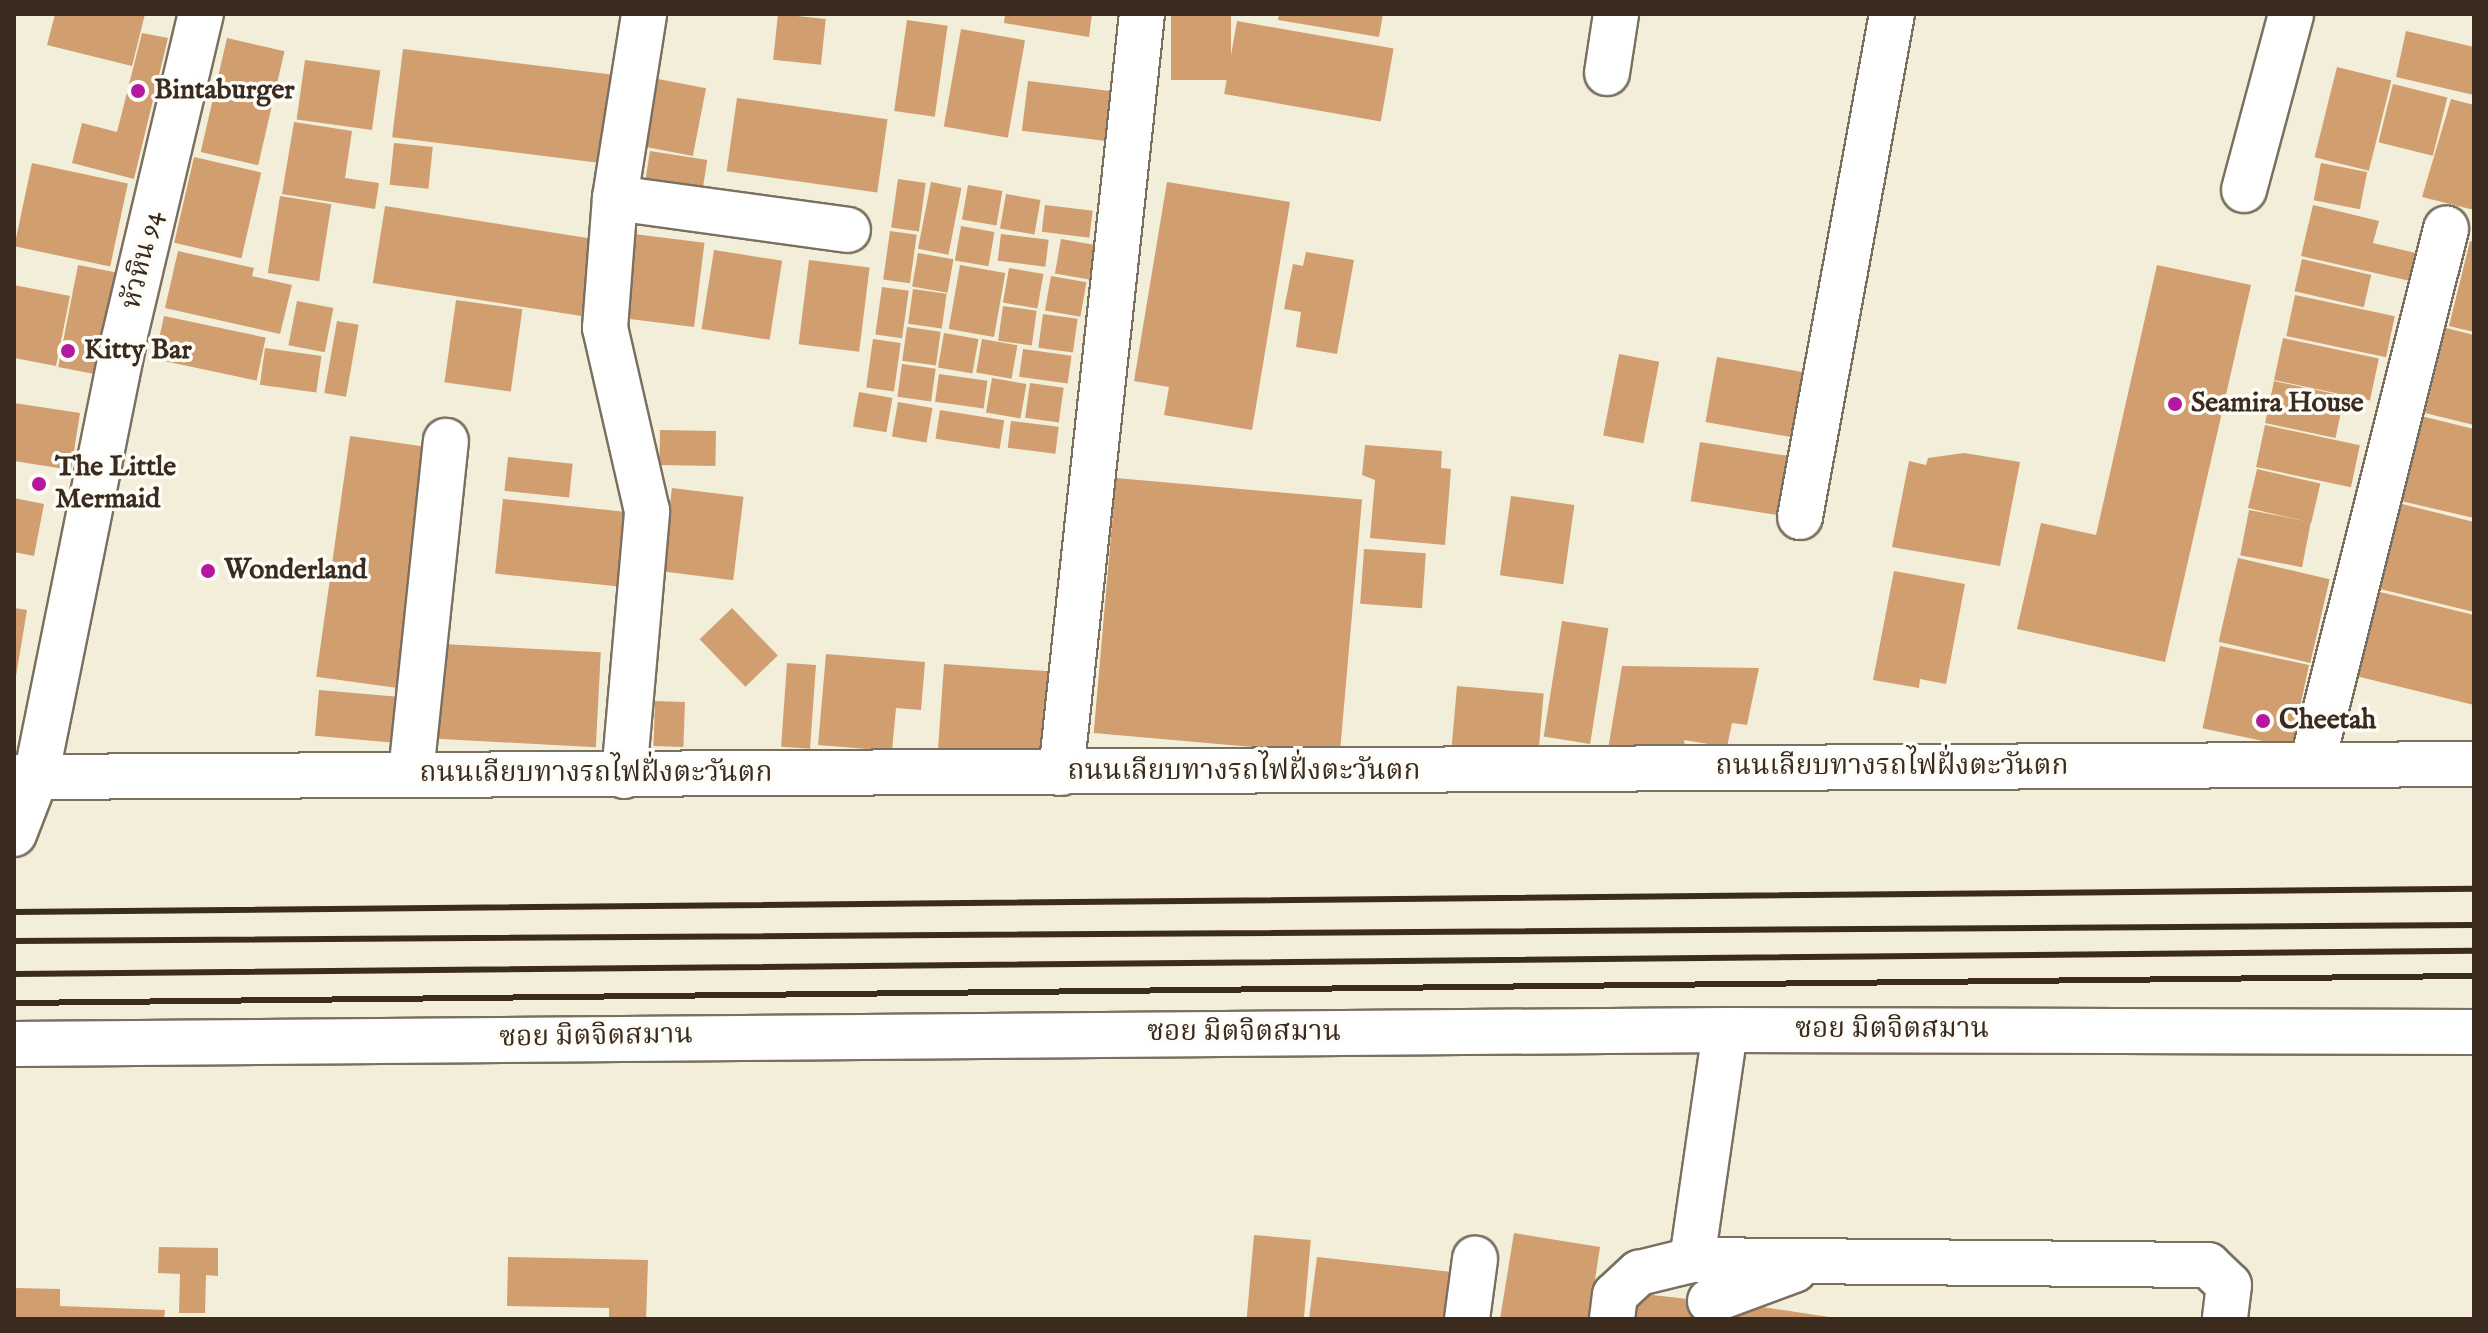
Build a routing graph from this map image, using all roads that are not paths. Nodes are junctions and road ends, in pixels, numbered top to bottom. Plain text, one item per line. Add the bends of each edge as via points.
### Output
1 (201, 14) edge
2 (644, 14) edge
3 (1142, 14) edge
4 (1616, 14) edge
5 (1892, 14) edge
6 (2291, 14) edge
7 (1607, 73) dead end
8 (2244, 190) dead end
9 (615, 198) junction
10 (2446, 229) dead end
11 (848, 230) dead end
12 (446, 441) dead end
13 (1800, 517) dead end
14 (2312, 764) junction
15 (2474, 764) edge
16 (411, 773) junction
17 (1061, 773) junction
18 (624, 776) junction
19 (25, 777) edge
20 (14, 834) edge
21 (1725, 1030) junction
22 (2474, 1032) edge
23 (14, 1044) edge
24 (1475, 1259) dead end
25 (1692, 1260) junction
26 (1816, 1261) junction
27 (1710, 1301) dead end
28 (1467, 1319) edge
29 (1612, 1319) edge
30 (2225, 1319) edge

1 - 19 street, หัวหิน 94
2 - 9 street
3 - 17 street
4 - 7 street
5 - 13 street
6 - 8 street
9 - 11 street
9 - 18 street via 605,328 647,511
10 - 14 street
12 - 16 street
14 - 15 street, ถนนเลียบทางรถไฟฝั่งตะวันตก
14 - 17 street, ถนนเลียบทางรถไฟฝั่งตะวันตก
16 - 18 street, ถนนเลียบทางรถไฟฝั่งตะวันตก
16 - 19 street, ถนนเลียบทางรถไฟฝั่งตะวันตก
17 - 18 street, ถนนเลียบทางรถไฟฝั่งตะวันตก
19 - 20 street, หัวหิน 94
21 - 22 street, ซอย มิตจิตสมาน
21 - 23 street, ซอย มิตจิตสมาน
21 - 25 street
24 - 28 street
25 - 26 street
25 - 29 street via 1639,1273 1615,1295
26 - 27 street
26 - 30 street via 2208,1265 2229,1285

